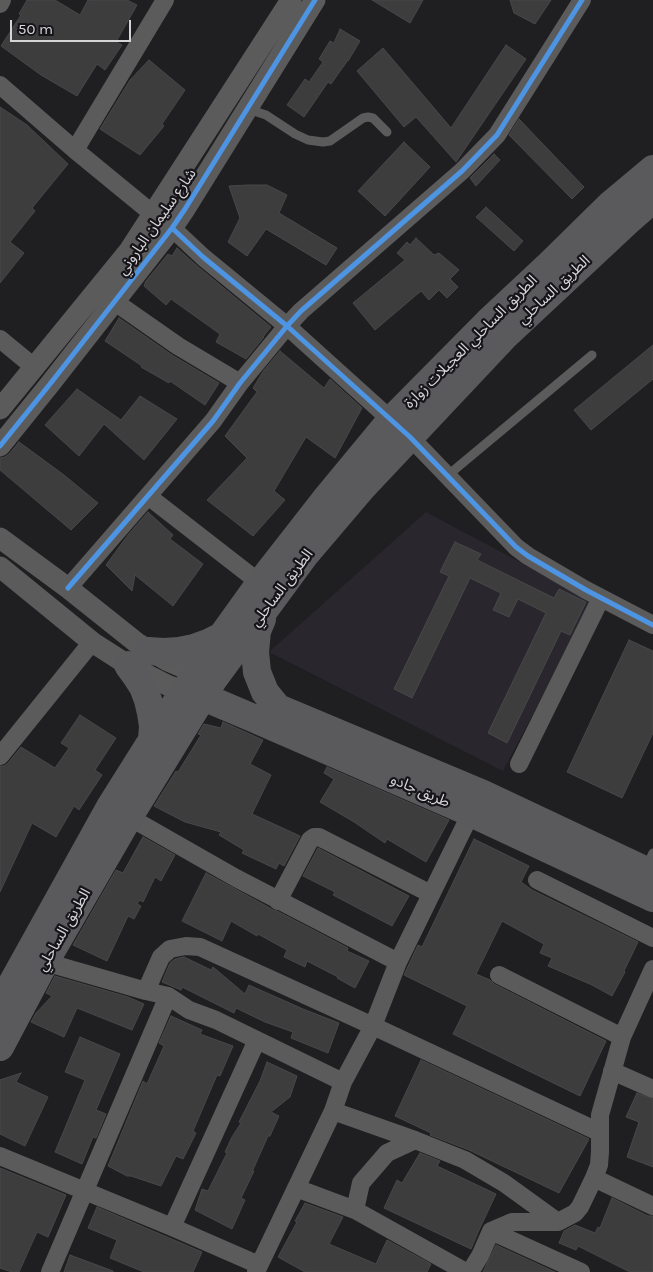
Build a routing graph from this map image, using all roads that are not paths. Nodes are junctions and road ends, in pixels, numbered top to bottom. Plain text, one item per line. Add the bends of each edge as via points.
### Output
1 (2, 0) edge
2 (165, 0) edge
3 (291, 0) edge
4 (315, 0) edge
5 (582, 0) edge
6 (0, 4) edge
7 (0, 86) edge
8 (237, 104) junction
9 (387, 132) dead end
10 (76, 150) junction
11 (653, 170) edge
12 (653, 199) edge
13 (152, 214) junction
14 (172, 228) junction
15 (115, 302) junction
16 (287, 326) junction
17 (0, 339) edge
18 (592, 355) dead end
19 (34, 367) junction
20 (240, 382) junction
21 (0, 409) edge
22 (400, 428) junction
23 (0, 446) edge
24 (448, 476) junction
25 (148, 496) junction
26 (0, 538) edge
27 (0, 568) edge
28 (260, 584) junction
29 (68, 588) junction
30 (601, 598) junction
31 (265, 611) junction
32 (653, 624) edge
33 (222, 636) junction
34 (92, 642) junction
35 (138, 658) junction
36 (199, 686) junction
37 (278, 708) junction
38 (152, 740) junction
39 (0, 756) edge
40 (519, 764) dead end
41 (471, 813) junction
42 (129, 818) junction
43 (650, 866) edge
44 (537, 880) dead end
45 (431, 894) junction
46 (653, 898) edge
47 (278, 901) junction
48 (653, 938) edge
49 (45, 962) junction
50 (398, 962) junction
51 (653, 969) edge
52 (499, 975) dead end
53 (146, 991) junction
54 (168, 996) junction
55 (0, 1005) edge
56 (372, 1026) junction
57 (622, 1036) junction
58 (257, 1040) junction
59 (0, 1047) edge
60 (612, 1071) junction
61 (344, 1082) junction
62 (653, 1089) edge
63 (333, 1111) junction
64 (600, 1132) junction
65 (415, 1140) junction
66 (0, 1156) edge
67 (594, 1178) junction
68 (296, 1188) junction
69 (85, 1192) junction
70 (653, 1206) edge
71 (355, 1210) junction
72 (558, 1222) junction
73 (172, 1227) junction
74 (492, 1231) junction
75 (258, 1268) edge
76 (50, 1272) edge
77 (466, 1272) edge
78 (470, 1272) edge
79 (581, 1272) edge

1 - 6 street
2 - 10 street
3 - 8 street, شارع سليمان الباروني
4 - 8 street, شارع سليمان الباروني
5 - 16 street via 496,135 462,171
7 - 10 street
8 - 9 lane via 266,115 308,140 330,141 368,117
8 - 13 street, شارع سليمان الباروني
8 - 14 street, شارع سليمان الباروني via 185,209
10 - 13 street
11 - 22 highway, الطريق الساحلي العجيلات زوارة via 610,205 488,322
12 - 22 highway, الطريق الساحلي
13 - 19 street, شارع سليمان الباروني via 129,251
14 - 15 street, شارع سليمان الباروني
14 - 16 street
15 - 20 street via 178,346
15 - 23 street, شارع سليمان الباروني
16 - 20 street
16 - 22 street
17 - 19 street
18 - 24 lane
19 - 21 street, شارع سليمان الباروني
20 - 25 street via 213,421
22 - 24 street
22 - 28 highway, الطريق الساحلي العجيلات زوارة via 324,501
22 - 31 highway, الطريق الساحلي
24 - 30 street via 516,547
25 - 28 street
25 - 29 street
26 - 29 street
27 - 34 street
28 - 33 highway, الطريق الساحلي العجيلات زوارة
29 - 35 street via 137,643
30 - 32 street
30 - 40 street
31 - 36 highway, الطريق الساحلي
31 - 37 highway via 257,631 254,652 265,692
33 - 35 highway via 194,648
33 - 36 highway, الطريق الساحلي العجيلات زوارة
34 - 35 street
34 - 39 street
35 - 36 street via 166,660
35 - 38 highway via 136,676 148,700
36 - 37 highway, طريق جادو
36 - 38 highway, الطريق الساحلي
36 - 41 highway, طريق جادو via 227,706
36 - 42 highway, الطريق الساحلي
37 - 43 highway, طريق جادو
38 - 55 highway, الطريق الساحلي via 110,807
41 - 45 street
41 - 46 highway, طريق جادو
42 - 47 street
42 - 49 highway, الطريق الساحلي
44 - 48 street
45 - 47 street via 323,838 314,837
45 - 50 street
47 - 50 street
49 - 53 street
49 - 59 highway, الطريق الساحلي
50 - 56 street
51 - 57 street
52 - 57 street
53 - 54 street
53 - 56 street via 162,957 170,949 200,947
54 - 58 street via 189,1010
54 - 69 street
56 - 61 street
56 - 64 street
57 - 60 street
58 - 61 street
58 - 73 street
60 - 62 street
60 - 64 street via 600,1115
61 - 63 street
63 - 65 street
63 - 68 street
64 - 67 street via 600,1152
65 - 71 street via 387,1153 361,1183
65 - 72 street via 465,1160
66 - 69 street
67 - 70 street
67 - 72 street via 575,1214
68 - 71 street
68 - 75 street
69 - 73 street
69 - 76 street
71 - 77 street
72 - 74 street via 512,1222
73 - 75 street
74 - 78 street
74 - 79 street

